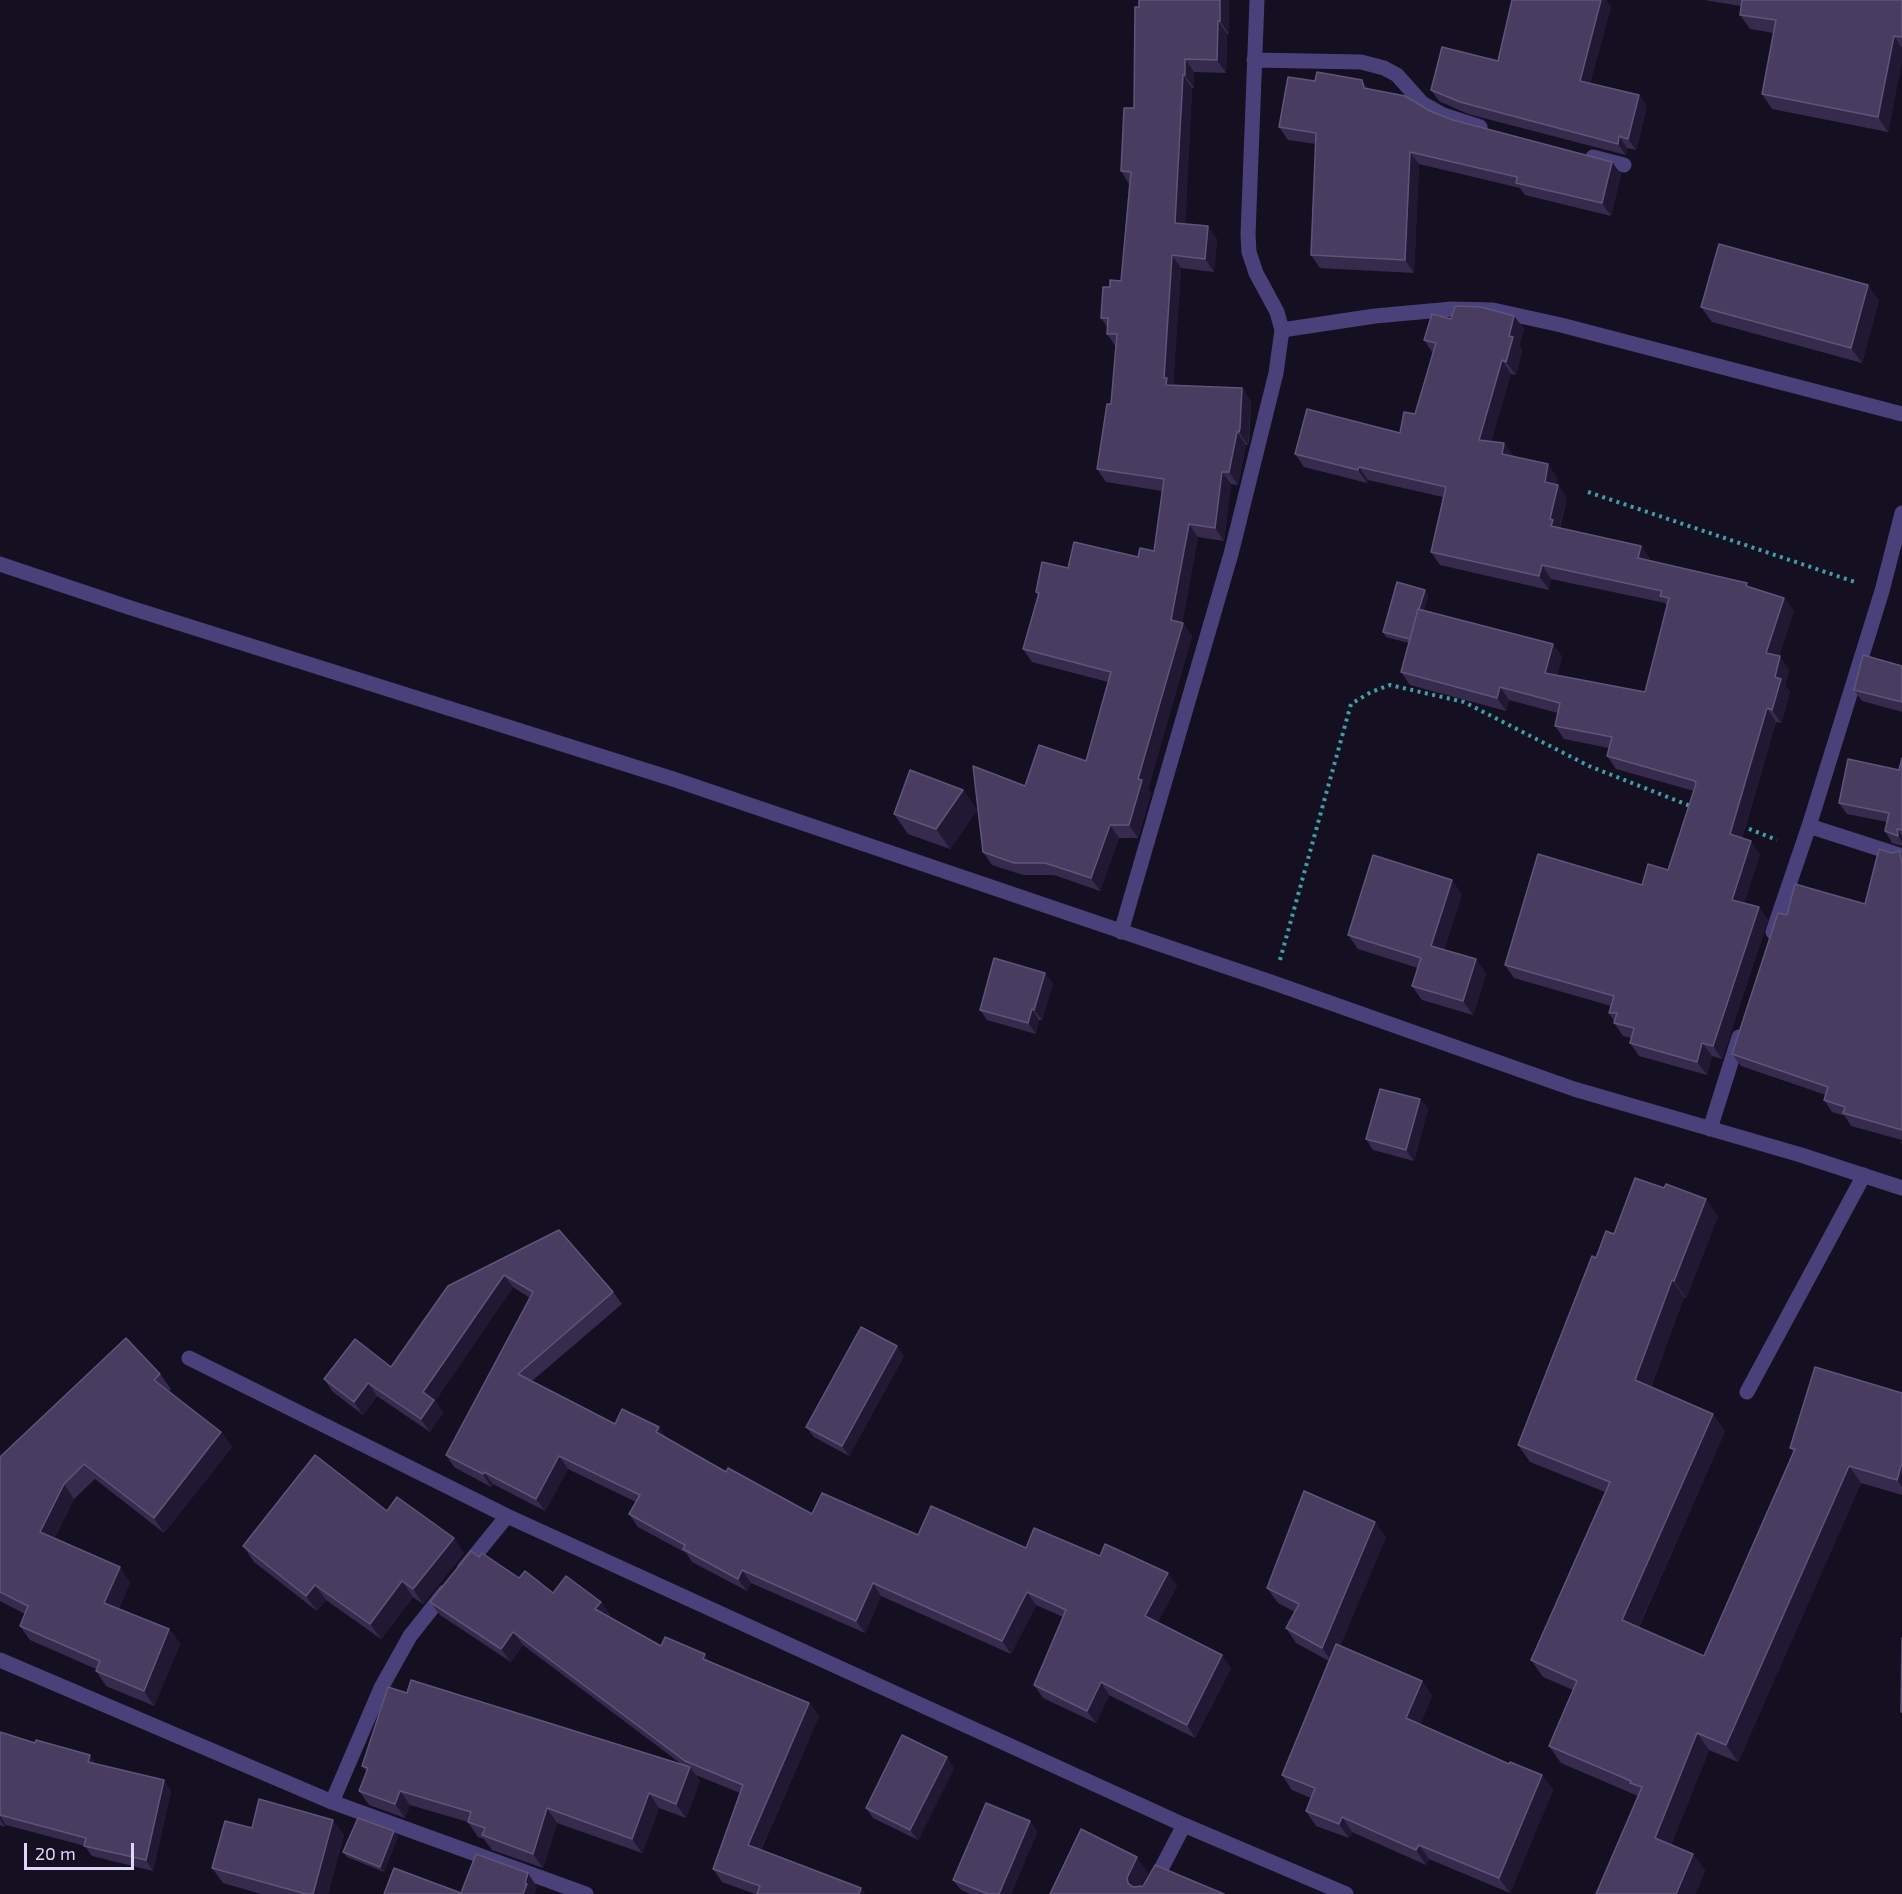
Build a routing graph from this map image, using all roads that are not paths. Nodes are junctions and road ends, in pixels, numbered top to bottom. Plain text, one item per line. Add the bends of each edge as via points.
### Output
1 (1257, 0) edge
2 (1254, 60) junction
3 (1499, 132) edge
4 (1578, 153) edge
5 (1624, 165) dead end
6 (1282, 330) junction
7 (1902, 414) edge
8 (1902, 513) edge
9 (0, 564) edge
10 (1809, 826) junction
11 (1902, 856) edge
12 (1121, 932) junction
13 (1768, 950) edge
14 (1742, 1028) edge
15 (1710, 1129) junction
16 (1864, 1175) junction
17 (1902, 1188) edge
18 (189, 1358) dead end
19 (1747, 1392) dead end
20 (507, 1516) junction
21 (0, 1660) edge
22 (332, 1802) junction
23 (1184, 1825) junction
24 (586, 1894) edge
25 (1148, 1894) edge
26 (1346, 1894) edge

1 - 2 street
2 - 3 street via 1361,62 1384,68 1397,75 1422,103 1443,115
2 - 6 street via 1248,235 1256,273
4 - 5 street
6 - 7 street via 1375,316 1452,309 1493,310
6 - 12 street via 1276,373 1231,554
8 - 10 street via 1882,591
9 - 12 street via 673,778
10 - 11 street
10 - 13 street
12 - 15 street via 1574,1089
14 - 15 street
15 - 16 street
16 - 17 street
16 - 19 street
18 - 20 street
20 - 22 street via 410,1636 381,1688
20 - 23 street
21 - 22 street
22 - 24 street
23 - 25 street
23 - 26 street

